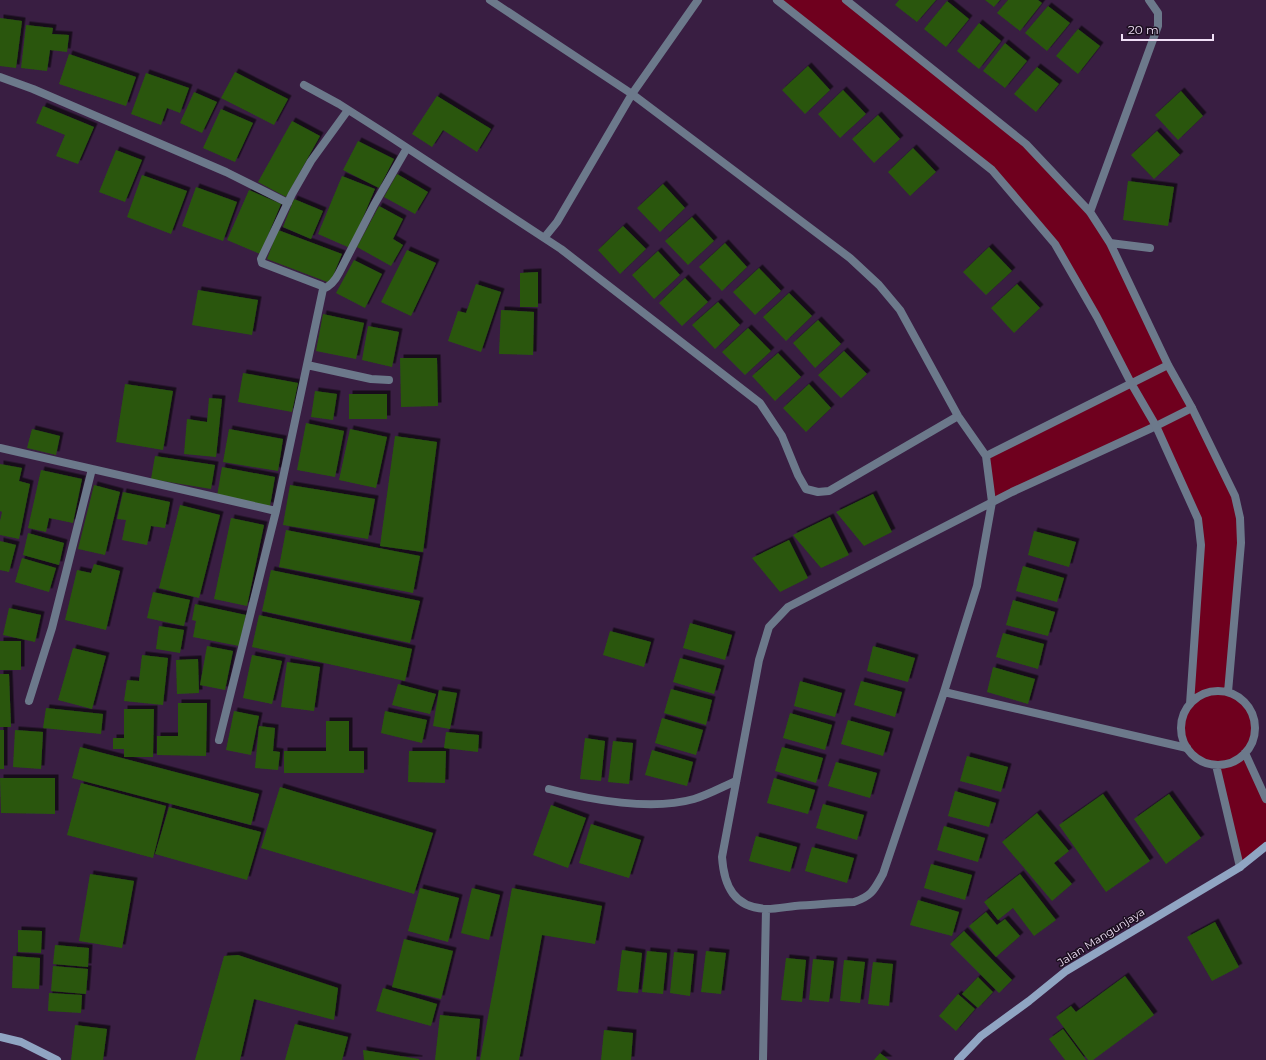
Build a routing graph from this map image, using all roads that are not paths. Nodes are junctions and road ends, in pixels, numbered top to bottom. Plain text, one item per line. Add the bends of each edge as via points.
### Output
1 (490, 0) edge
2 (698, 0) edge
3 (776, 0) edge
4 (846, 0) edge
5 (1149, 0) edge
6 (0, 77) edge
7 (304, 85) dead end
8 (632, 94) junction
9 (348, 110) junction
10 (407, 148) junction
11 (288, 203) junction
12 (1090, 212) junction
13 (544, 238) junction
14 (1110, 243) junction
15 (1150, 248) dead end
16 (323, 289) junction
17 (307, 365) junction
18 (1168, 365) junction
19 (389, 380) dead end
20 (1131, 383) junction
21 (1192, 408) junction
22 (958, 416) junction
23 (1156, 426) junction
24 (0, 448) edge
25 (986, 456) junction
26 (92, 469) junction
27 (992, 502) junction
28 (276, 511) junction
29 (944, 692) junction
30 (1228, 692) junction
31 (29, 701) dead end
32 (1190, 704) junction
33 (219, 740) dead end
34 (1187, 748) junction
35 (1245, 753) junction
36 (1216, 765) junction
37 (736, 781) junction
38 (549, 789) dead end
39 (1266, 799) edge
40 (1266, 846) edge
41 (1240, 867) junction
42 (766, 909) junction
43 (0, 1037) edge
44 (58, 1060) edge
45 (763, 1060) edge
46 (958, 1060) edge

1 - 8 street
2 - 8 street
3 - 20 street via 992,170 1054,244 1097,316
4 - 12 street via 1026,144
5 - 12 street via 1158,13 1158,26
6 - 11 street via 226,172
7 - 9 street
8 - 13 street via 557,222
8 - 22 street via 850,258 879,285 900,310
9 - 10 street
9 - 11 street via 311,161
10 - 13 street
10 - 16 street via 339,273 333,283
11 - 16 street via 261,262 322,286
12 - 14 street
13 - 22 street via 760,403 782,436 806,489 829,491
14 - 15 street
14 - 18 street
16 - 17 street
17 - 19 street via 371,379
17 - 28 street
18 - 20 street
18 - 21 street
20 - 23 street
20 - 25 street
21 - 23 street
21 - 30 street via 1235,496 1240,518 1241,543
22 - 25 street
23 - 27 street
23 - 32 street via 1198,520 1201,545
24 - 26 street
25 - 27 street
26 - 28 street
26 - 31 street via 52,628
27 - 29 street via 977,586
27 - 37 street via 788,607 769,626 759,660
28 - 33 street
29 - 34 street
29 - 42 street via 883,874 873,892 854,902
30 - 32 street via 1208,692
30 - 35 street via 1242,699 1247,705 1256,726 1253,740
32 - 34 street via 1184,713 1182,723 1182,736
34 - 36 street via 1199,759
35 - 36 street via 1232,762
35 - 39 street
36 - 41 street
37 - 38 street via 694,799 638,805 574,796
37 - 42 street via 722,857 723,874 736,898 746,904
40 - 41 main road, Jalan Mangunjaya
41 - 46 main road, Jalan Mangunjaya via 1066,971 981,1036
42 - 45 street
43 - 44 main road via 21,1042

